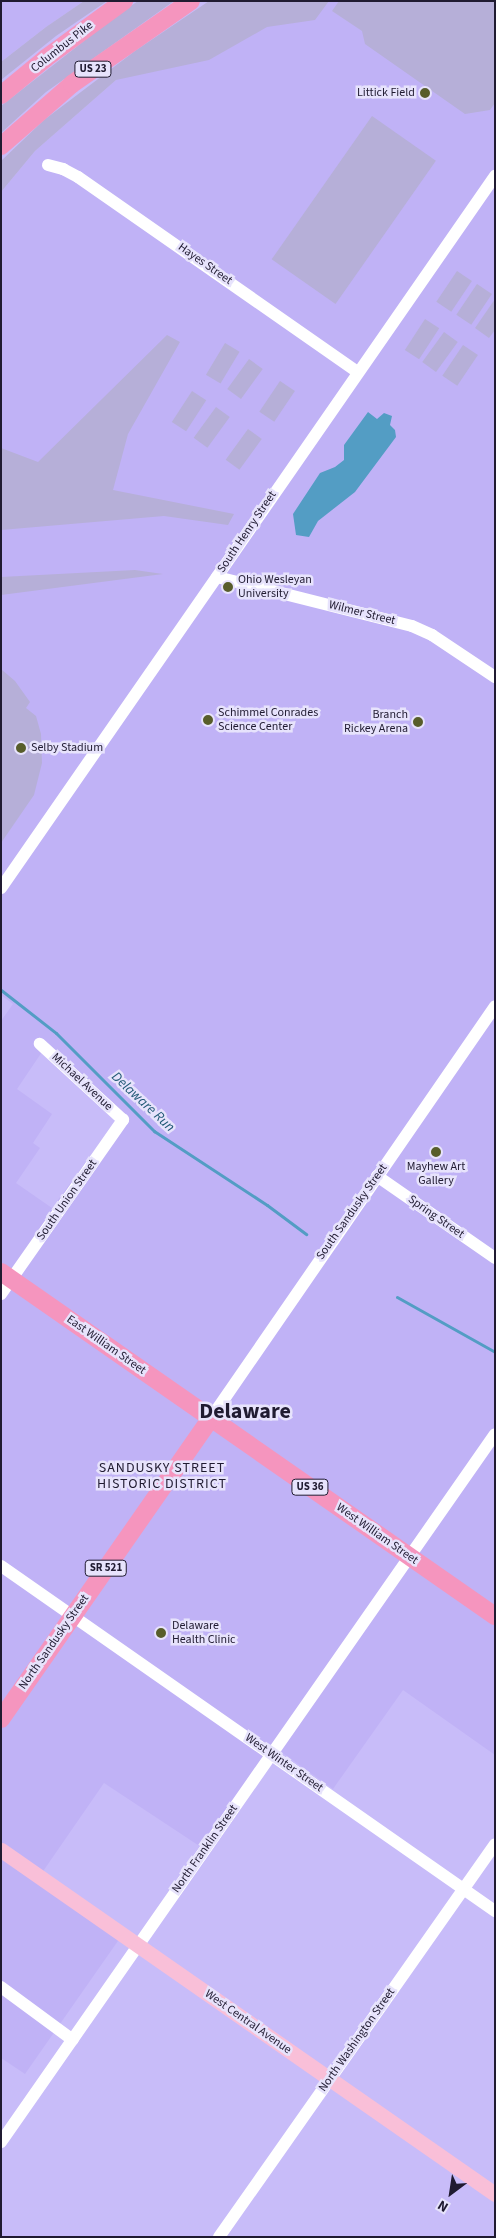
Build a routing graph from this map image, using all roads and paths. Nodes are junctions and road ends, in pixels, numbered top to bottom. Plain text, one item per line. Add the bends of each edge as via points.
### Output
1 (124, 1) edge
2 (191, 1) edge
3 (1, 96) edge
4 (1, 146) edge
5 (48, 165) dead end
6 (495, 176) edge
7 (358, 372) junction
8 (217, 577) junction
9 (495, 677) edge
10 (1, 888) edge
11 (495, 1008) edge
12 (40, 1044) dead end
13 (123, 1120) joint
14 (377, 1176) junction
15 (495, 1258) edge
16 (6, 1276) edge
17 (1, 1294) edge
18 (210, 1418) junction
19 (495, 1434) edge
20 (409, 1556) junction
21 (1, 1566) edge
22 (72, 1616) junction
23 (495, 1616) edge
24 (1, 1719) edge
25 (271, 1754) junction
26 (495, 1844) edge
27 (1, 1850) edge
28 (463, 1889) junction
29 (495, 1911) edge
30 (138, 1945) junction
31 (1, 1987) edge
32 (73, 2040) junction
33 (330, 2079) junction
34 (1, 2142) edge
35 (495, 2194) edge
36 (219, 2237) edge

1 - 3 highway, Columbus Pike via 53,52
2 - 4 highway, US 23 via 72,84
5 - 7 street, Hayes Street via 63,168 78,177
6 - 7 street, South Henry Street
7 - 8 street, South Henry Street
8 - 9 street, Wilmer Street via 412,626 432,635
8 - 10 street, South Henry Street
11 - 14 street, South Sandusky Street
12 - 13 street, Michael Avenue
13 - 16 street, South Union Street
14 - 15 street, Spring Street
14 - 18 street, South Sandusky Street
16 - 17 street, South Union Street
16 - 18 highway, East William Street / US 36
18 - 20 highway, West William Street / US 36
18 - 22 highway, North Sandusky Street / SR 521
19 - 20 street, North Franklin Street
20 - 23 highway, West William Street / US 36
20 - 25 street, North Franklin Street
21 - 22 street, West Winter Street
22 - 24 highway, North Sandusky Street / SR 521
22 - 25 street, West Winter Street
25 - 28 street, West Winter Street
25 - 30 street, North Franklin Street
26 - 28 street, North Washington Street
27 - 30 main road, West Central Avenue
28 - 29 street, West Winter Street
28 - 33 street, North Washington Street
30 - 32 street, North Franklin Street
30 - 33 main road, West Central Avenue
31 - 32 street
32 - 34 street, North Franklin Street
33 - 35 main road, West Central Avenue
33 - 36 street, North Washington Street

